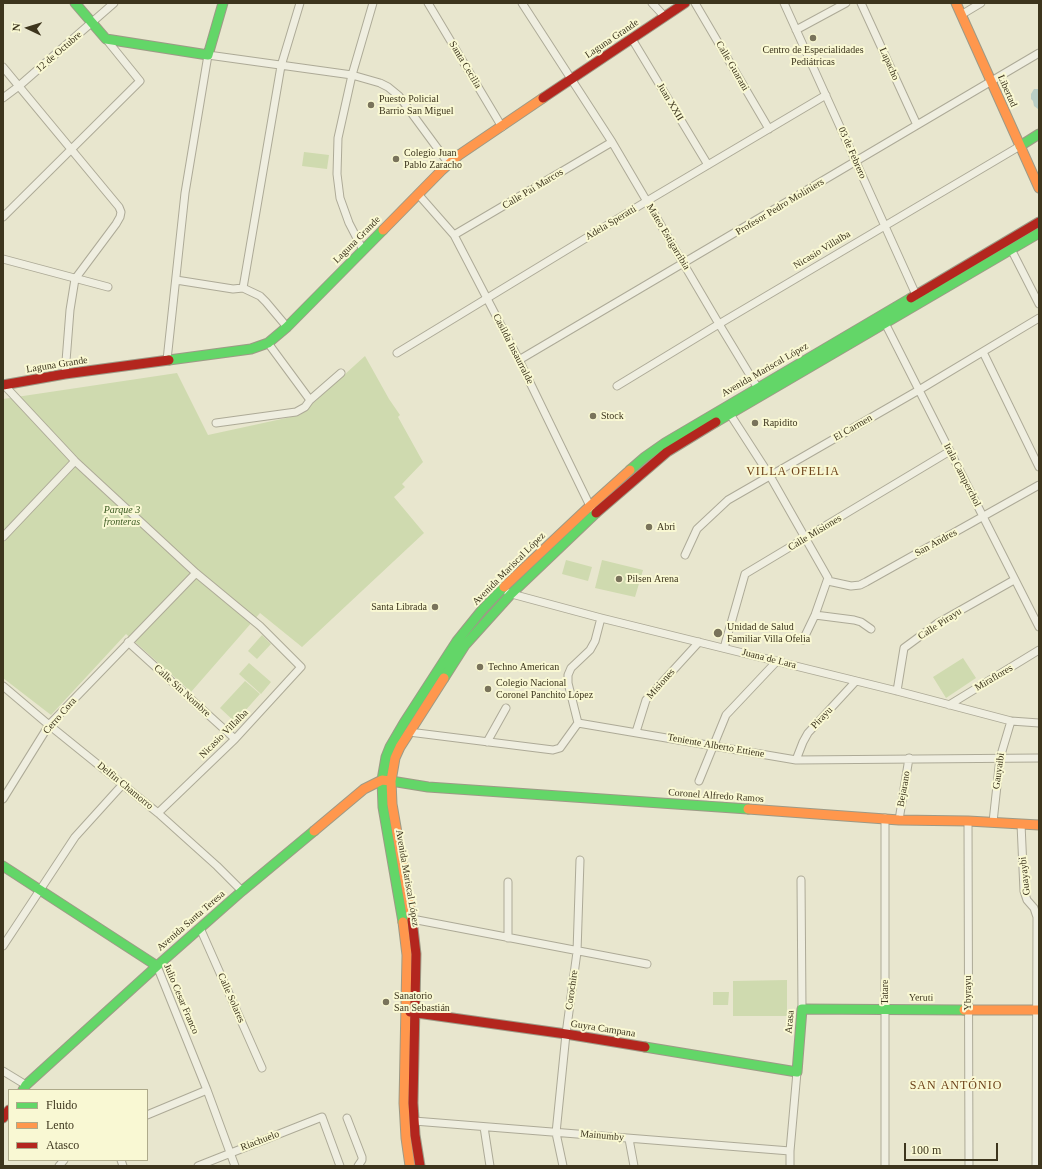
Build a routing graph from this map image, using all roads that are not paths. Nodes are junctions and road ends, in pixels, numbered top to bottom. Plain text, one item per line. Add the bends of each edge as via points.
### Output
1 (75, 3) edge
2 (114, 3) edge
3 (224, 3) edge
4 (300, 3) edge
5 (373, 3) edge
6 (428, 3) edge
7 (522, 3) edge
8 (652, 3) edge
9 (685, 3) edge
10 (695, 3) edge
11 (784, 3) edge
12 (846, 3) edge
13 (861, 3) edge
14 (956, 3) edge
15 (981, 3) edge
16 (961, 15) junction
17 (665, 17) junction
18 (92, 23) junction
19 (796, 30) junction
20 (106, 39) junction
21 (632, 39) junction
22 (1039, 53) edge
23 (208, 55) junction
24 (281, 66) junction
25 (3, 67) edge
26 (352, 75) junction
27 (572, 79) junction
28 (991, 82) junction
29 (19, 86) junction
30 (826, 95) junction
31 (3, 98) edge
32 (917, 125) junction
33 (502, 127) junction
34 (769, 128) junction
35 (1039, 134) edge
36 (612, 142) junction
37 (1020, 146) junction
38 (72, 150) junction
39 (856, 162) junction
40 (449, 164) junction
41 (708, 165) junction
42 (1039, 188) edge
43 (418, 194) junction
44 (647, 201) junction
45 (3, 216) edge
46 (1039, 222) edge
47 (884, 226) junction
48 (1039, 233) edge
49 (454, 235) junction
50 (1011, 249) junction
51 (363, 250) junction
52 (3, 260) edge
53 (684, 264) junction
54 (75, 279) junction
55 (176, 280) junction
56 (108, 287) dead end
57 (243, 288) junction
58 (487, 298) junction
59 (917, 299) junction
60 (1039, 304) edge
61 (1039, 318) edge
62 (885, 323) junction
63 (718, 324) junction
64 (287, 327) junction
65 (268, 343) junction
66 (983, 352) junction
67 (397, 353) dead end
68 (167, 360) junction
69 (519, 360) junction
70 (341, 373) dead end
71 (66, 374) junction
72 (3, 385) edge
73 (617, 386) dead end
74 (919, 390) junction
75 (760, 391) junction
76 (310, 400) junction
77 (725, 406) junction
78 (730, 414) junction
79 (216, 423) dead end
80 (950, 451) junction
81 (75, 460) junction
82 (1039, 467) edge
83 (770, 476) junction
84 (620, 479) junction
85 (1039, 485) edge
86 (626, 487) junction
87 (593, 509) junction
88 (983, 517) junction
89 (5, 531) edge
90 (806, 538) junction
91 (685, 555) dead end
92 (196, 573) junction
93 (1014, 580) junction
94 (828, 581) junction
95 (501, 590) junction
96 (511, 594) junction
97 (815, 615) junction
98 (601, 618) junction
99 (1039, 627) edge
100 (871, 629) dead end
101 (803, 640) dead end
102 (128, 642) junction
103 (699, 642) junction
104 (724, 648) junction
105 (1039, 650) edge
106 (777, 661) junction
107 (856, 681) junction
108 (3, 686) edge
109 (897, 690) junction
110 (949, 705) junction
111 (506, 708) dead end
112 (1011, 721) junction
113 (578, 723) junction
114 (1039, 723) edge
115 (49, 725) junction
116 (409, 732) junction
117 (636, 732) junction
118 (235, 740) junction
119 (487, 742) junction
120 (714, 747) junction
121 (909, 758) junction
122 (1000, 758) junction
123 (1039, 758) edge
124 (796, 760) junction
125 (387, 780) junction
126 (699, 782) dead end
127 (122, 784) junction
128 (3, 799) edge
129 (158, 813) junction
130 (885, 818) junction
131 (899, 820) junction
132 (968, 821) junction
133 (993, 822) junction
134 (1021, 824) junction
135 (1039, 825) edge
136 (580, 860) dead end
137 (3, 866) edge
138 (801, 880) dead end
139 (508, 882) dead end
140 (40, 890) junction
141 (242, 891) junction
142 (412, 919) junction
143 (200, 928) junction
144 (508, 938) junction
145 (3, 946) edge
146 (577, 952) junction
147 (647, 964) dead end
148 (157, 966) junction
149 (802, 1009) junction
150 (885, 1009) junction
151 (968, 1010) junction
152 (1038, 1010) edge
153 (411, 1012) junction
154 (566, 1034) junction
155 (262, 1068) dead end
156 (3, 1071) edge
157 (797, 1072) junction
158 (24, 1087) edge
159 (207, 1090) junction
160 (148, 1116) edge
161 (347, 1118) dead end
162 (414, 1121) junction
163 (484, 1127) junction
164 (556, 1133) junction
165 (629, 1138) junction
166 (790, 1152) junction
167 (229, 1153) junction
168 (419, 1161) edge
169 (410, 1164) edge
170 (198, 1166) edge
171 (235, 1166) edge
172 (340, 1166) edge
173 (358, 1166) edge
174 (400, 1166) edge
175 (490, 1166) edge
176 (563, 1166) edge
177 (634, 1166) edge
178 (790, 1166) edge
179 (886, 1166) edge
180 (969, 1166) edge
181 (1036, 1166) edge

1 - 18 main road
2 - 18 street, 12 de Octubre
3 - 23 main road
4 - 24 street
5 - 26 street
6 - 33 street, Santa Cecilia
7 - 27 street, Mateo Estigarribia
8 - 17 street
9 - 17 main road, Laguna Grande
10 - 34 street, Calle Guarani
11 - 19 street, 03 de Febrero
12 - 19 street
13 - 32 street, Lapacho
14 - 16 main road, Libertad
15 - 16 street
16 - 28 main road, Libertad
17 - 21 main road, Laguna Grande
18 - 20 main road
18 - 29 street, 12 de Octubre
19 - 30 street, 03 de Febrero
20 - 23 main road
20 - 38 street via 140,81
21 - 27 main road, Laguna Grande
21 - 41 street, Juan XXII
22 - 28 street, Profesor Pedro Moliniers
23 - 24 street
23 - 55 street via 185,193
24 - 26 street
24 - 57 street
25 - 29 street
26 - 40 street via 380,83 399,96
26 - 51 street via 338,138 337,174 340,198
27 - 33 main road, Laguna Grande
27 - 36 street, Mateo Estigarribia
28 - 32 street, Profesor Pedro Moliniers
28 - 37 main road, Libertad
29 - 31 street, 12 de Octubre
29 - 38 street
30 - 34 street, Adela Speratti
30 - 39 street, 03 de Febrero
32 - 39 street, Profesor Pedro Moliniers
33 - 40 main road, Laguna Grande
34 - 41 street, Adela Speratti
35 - 37 main road, Nicasio Villalba
36 - 44 street, Mateo Estigarribia
36 - 49 street, Calle Pai Marcos
37 - 42 main road, Libertad
37 - 47 street, Nicasio Villalba
38 - 45 street
38 - 54 street via 121,212 116,224
39 - 47 street, 03 de Febrero
39 - 53 street, Profesor Pedro Moliniers
40 - 43 main road, Laguna Grande
41 - 44 street, Adela Speratti
43 - 49 street, Casilda Insaurralde
43 - 51 main road, Laguna Grande
44 - 53 street, Mateo Estigarribia
44 - 58 street, Adela Speratti
46 - 59 main road, Avenida Mariscal López
47 - 59 street, 03 de Febrero
47 - 63 street, Nicasio Villalba
48 - 50 main road, Avenida Mariscal López
49 - 58 street, Casilda Insaurralde
50 - 59 main road, Avenida Mariscal López
50 - 60 street
51 - 64 main road, Laguna Grande
52 - 54 street
53 - 63 street, Mateo Estigarribia
53 - 69 street, Profesor Pedro Moliniers
54 - 56 street
54 - 71 street via 70,310
55 - 57 street via 233,290
55 - 68 street
57 - 64 street via 260,296
58 - 67 street, Adela Speratti
58 - 69 street, Casilda Insaurralde
59 - 62 main road, Avenida Mariscal López
59 - 75 main road, Avenida Mariscal López
61 - 66 street, El Carmen
62 - 74 street, Irala Camperchol
62 - 75 main road, Avenida Mariscal López
63 - 73 street, Nicasio Villalba
63 - 75 street, Mateo Estigarribia
64 - 65 main road, Laguna Grande
65 - 68 main road, Laguna Grande via 251,349
65 - 76 street
66 - 74 street, El Carmen
66 - 82 street
68 - 71 main road, Laguna Grande
69 - 87 street, Casilda Insaurralde
70 - 76 street
71 - 72 main road, Laguna Grande
72 - 81 street
74 - 80 street, Irala Camperchol
74 - 83 street, El Carmen
75 - 77 main road, Avenida Mariscal López
75 - 78 main road, Avenida Mariscal López
76 - 79 street via 305,407 296,412
77 - 78 street
77 - 84 main road, Avenida Mariscal López via 665,443
78 - 83 street
78 - 86 main road, Avenida Mariscal López via 667,452
80 - 88 street, Irala Camperchol
80 - 90 street, Calle Misiones
81 - 89 street
81 - 92 street
83 - 90 street
83 - 91 street, El Carmen via 728,500 697,529
84 - 86 main road
84 - 87 main road, Avenida Mariscal López
85 - 88 street, San Andres
86 - 87 main road, Avenida Mariscal López
87 - 95 main road, Avenida Mariscal López
87 - 96 main road, Avenida Mariscal López
88 - 93 street, Irala Camperchol
88 - 94 street, San Andres via 860,585 851,586
90 - 94 street
90 - 104 street, Calle Misiones via 745,574
92 - 102 street, Cerro Cora
92 - 118 street, Nicasio Villalba via 260,626 301,667
93 - 99 street, Irala Camperchol
93 - 109 street, Calle Pirayu via 938,623 904,648
94 - 97 street
95 - 96 street, Juana de Lara
95 - 125 main road, Avenida Mariscal López via 457,641 404,723 386,757
96 - 98 street, Juana de Lara
96 - 116 main road, Avenida Mariscal López via 465,645
97 - 100 street via 854,620
97 - 101 street
98 - 103 street, Juana de Lara
98 - 113 street via 596,641 571,668 568,675
102 - 115 street, Cerro Cora
102 - 118 street, Calle Sin Nombre
103 - 104 street, Juana de Lara
103 - 117 street, Misiones via 646,700
104 - 106 street, Juana de Lara
105 - 110 street, Miraflores
106 - 107 street, Juana de Lara
106 - 120 street via 726,715
107 - 109 street, Juana de Lara
107 - 124 street, Pirayu via 808,733
108 - 115 street, Delfin Chamorro
109 - 110 street, Juana de Lara
110 - 112 street, Juana de Lara
111 - 119 street
112 - 114 street, Juana de Lara
112 - 122 street, Gauyaibi
113 - 117 street, Teniente Alberto Ettiene
113 - 119 street via 557,750
115 - 127 street, Delfin Chamorro
115 - 128 street, Cerro Cora
116 - 119 street
116 - 125 main road, Avenida Mariscal López
117 - 120 street, Teniente Alberto Ettiene
118 - 129 street, Nicasio Villalba
120 - 124 street, Teniente Alberto Ettiene
120 - 126 street
121 - 122 street, Teniente Alberto Ettiene
121 - 124 street, Teniente Alberto Ettiene
121 - 131 street, Bejarano
122 - 123 street, Teniente Alberto Ettiene
122 - 133 street, Gauyaibi
125 - 130 main road, Coronel Alfredo Ramos via 428,787
125 - 141 main road, Avenida Santa Teresa via 376,782 364,789
125 - 142 main road, Avenida Mariscal López
125 - 153 main road, Avenida Mariscal López via 383,806 405,934
127 - 129 street, Delfin Chamorro
127 - 140 street via 75,837
129 - 141 street, Delfin Chamorro
130 - 131 main road, Coronel Alfredo Ramos
130 - 150 street, Tatare
131 - 132 main road, Coronel Alfredo Ramos
132 - 133 main road, Coronel Alfredo Ramos
132 - 151 street, Ybyrayu
133 - 134 main road, Coronel Alfredo Ramos
134 - 135 main road, Coronel Alfredo Ramos
134 - 152 street, Guayaybi via 1024,891 1037,917
136 - 146 street, Corochire
137 - 140 main road, Julio Cesar Franco
138 - 149 street, Arasa
139 - 144 street
140 - 145 street
140 - 148 main road, Julio Cesar Franco
141 - 143 main road, Avenida Santa Teresa
142 - 144 street
142 - 153 main road, Avenida Mariscal López via 416,954
143 - 148 main road, Avenida Santa Teresa
143 - 155 street, Calle Solares
144 - 146 street
146 - 147 street
146 - 154 street, Corochire
148 - 158 main road, Avenida Santa Teresa
148 - 159 street, Julio Cesar Franco
149 - 150 main road, Yeruti
149 - 157 main road, Arasa
150 - 151 main road, Yeruti
150 - 179 street, Tatare
151 - 152 main road, Yeruti
151 - 180 street, Ybyrayu
152 - 181 street, Guayaybi
153 - 154 main road, Guyra Campana
153 - 162 main road, Avenida Mariscal López
153 - 169 main road, Avenida Mariscal López via 404,1073 405,1121
154 - 157 main road, Guyra Campana
154 - 164 street, Corochire
156 - 158 street
157 - 166 street, Arasa
159 - 160 street
159 - 167 street, Julio Cesar Franco
161 - 173 street via 362,1157
162 - 163 street, Mainumby
162 - 168 main road, Avenida Mariscal López
163 - 164 street, Mainumby
163 - 175 street
164 - 165 street, Mainumby
164 - 176 street, Corochire
165 - 166 street, Mainumby
165 - 177 street
166 - 178 street, Arasa
167 - 170 street, Riachuelo
167 - 171 street, Julio Cesar Franco
167 - 172 street, Riachuelo via 322,1117
168 - 169 street
169 - 174 street

